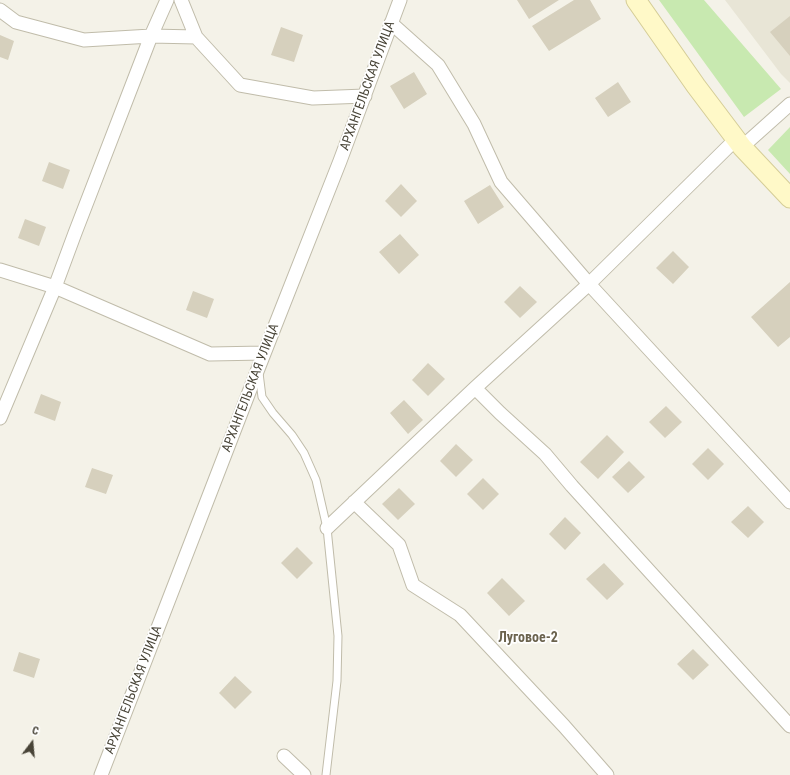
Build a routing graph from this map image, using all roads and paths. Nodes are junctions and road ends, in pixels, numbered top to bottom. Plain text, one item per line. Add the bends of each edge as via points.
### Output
1 (167, 0) edge
2 (181, 0) edge
3 (400, 0) edge
4 (636, 0) edge
5 (0, 10) edge
6 (391, 23) junction
7 (151, 36) junction
8 (196, 37) junction
9 (364, 96) junction
10 (790, 104) edge
11 (739, 143) junction
12 (790, 198) edge
13 (0, 270) edge
14 (589, 284) junction
15 (55, 287) junction
16 (264, 353) junction
17 (258, 369) junction
18 (475, 388) junction
19 (0, 418) edge
20 (354, 502) junction
21 (790, 502) edge
22 (327, 528) junction
23 (790, 726) edge
24 (284, 756) dead end
25 (101, 775) edge
26 (304, 775) edge
27 (326, 775) edge
28 (607, 775) edge

1 - 7 street
2 - 8 street
3 - 6 street, АРХАНГЕЛЬСКАЯ УЛИЦА
4 - 11 main road
5 - 7 street via 16,22 84,40
6 - 9 street, АРХАНГЕЛЬСКАЯ УЛИЦА
6 - 14 street via 438,65 474,124 501,182
7 - 8 street
7 - 15 street
8 - 9 street via 240,85 313,98
9 - 16 street, АРХАНГЕЛЬСКАЯ УЛИЦА
10 - 11 street
11 - 12 main road
11 - 14 street
13 - 15 street
14 - 18 street
14 - 21 street
15 - 16 street via 210,354
15 - 19 street
16 - 17 street, АРХАНГЕЛЬСКАЯ УЛИЦА
17 - 22 lane via 262,397 304,452 316,480
17 - 25 street, АРХАНГЕЛЬСКАЯ УЛИЦА
18 - 20 street
18 - 23 street via 545,454
20 - 22 street
20 - 28 street via 399,545 413,585 460,615
22 - 27 lane via 338,636 337,681
24 - 26 street

